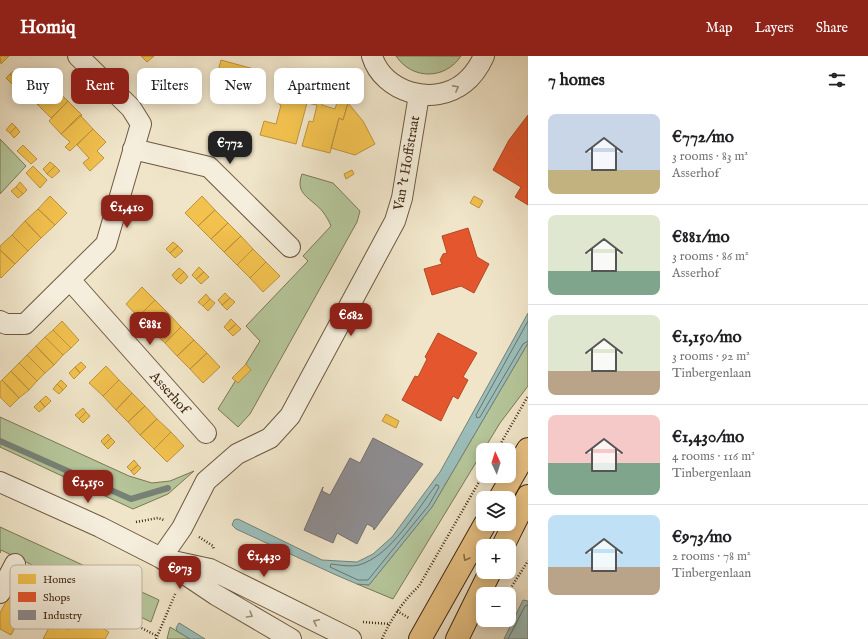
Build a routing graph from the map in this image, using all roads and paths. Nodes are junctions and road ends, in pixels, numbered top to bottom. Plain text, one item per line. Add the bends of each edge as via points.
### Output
1 (78, 56) edge
2 (372, 56) edge
3 (484, 56) edge
4 (419, 95) junction
5 (133, 149) junction
6 (290, 247) dead end
7 (70, 280) junction
8 (0, 321) edge
9 (528, 396) edge
10 (206, 432) dead end
11 (501, 443) edge
12 (528, 449) edge
13 (0, 482) edge
14 (478, 483) edge
15 (504, 491) edge
16 (528, 496) edge
17 (481, 531) edge
18 (506, 539) edge
19 (161, 558) junction
20 (528, 561) edge
21 (10, 574) edge
22 (487, 579) edge
23 (511, 587) edge
24 (177, 590) dead end
25 (0, 593) edge
26 (139, 629) edge
27 (156, 638) edge
28 (291, 639) edge
29 (351, 639) edge
30 (382, 639) edge
31 (420, 639) edge
32 (457, 639) edge

1 - 5 street via 131,108 141,124
2 - 4 street via 387,79 407,92
4 -> 3 street via 430,96 453,90 472,76
4 - 19 street, Van 't Hoffstraat via 402,198 395,221 290,416 270,438 237,454 206,481 182,528
5 - 6 street via 209,167
5 - 7 street via 106,244
7 - 8 street via 25,324 6,324
7 - 10 street, Asserhof
9 - 11 path
12 - 15 main road
13 - 19 street
14 - 30 path via 419,586 408,596
16 - 18 main road
17 -> 31 main road
19 -> 28 street via 216,595
29 -> 19 street via 210,569
20 - 23 path
21 - 25 street
22 - 32 main road
24 - 27 path
26 - 27 path

